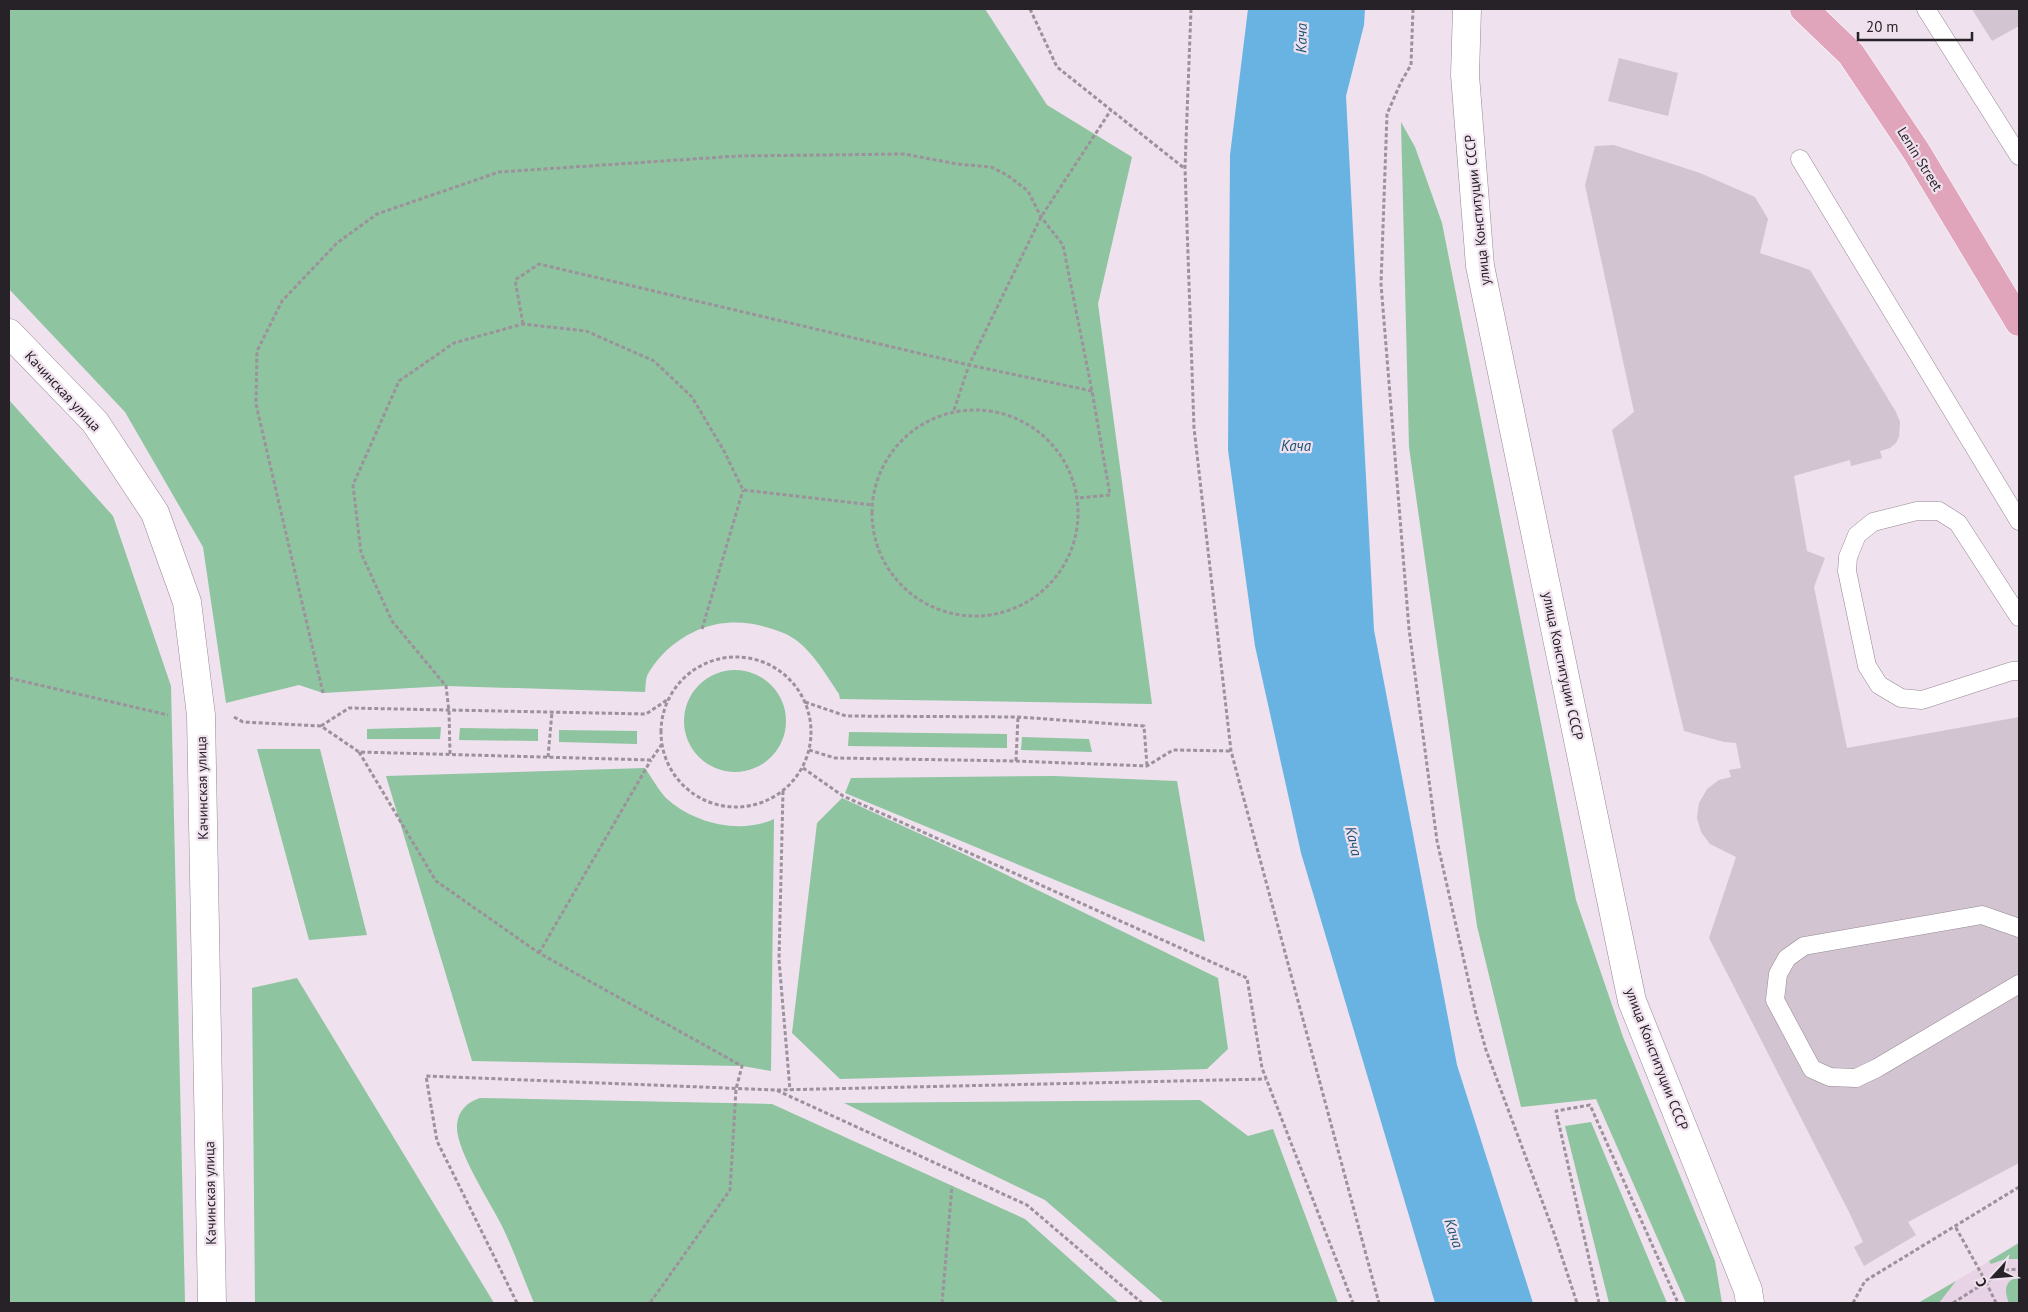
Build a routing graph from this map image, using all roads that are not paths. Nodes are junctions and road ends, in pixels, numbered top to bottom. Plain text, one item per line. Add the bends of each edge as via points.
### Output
1 (1467, 9) edge
2 (1804, 9) edge
3 (1926, 9) edge
4 (2019, 156) edge
5 (1800, 159) dead end
6 (2019, 322) edge
7 (9, 333) edge
8 (2019, 521) edge
9 (2019, 617) edge
10 (2019, 671) edge
11 (2019, 928) edge
12 (2019, 984) edge
13 (212, 1303) edge
14 (1750, 1303) edge

1 - 14 street, улица Конституции СССР via 1465,75 1480,266 1632,1001 1748,1290
2 - 6 main road, Lenin Street via 1851,54 1916,151
3 - 4 lane
5 - 8 lane
7 - 13 street, Качинская улица via 95,422 155,513 187,602 201,715
9 - 10 lane via 1958,522 1939,511 1917,511 1873,522 1857,535 1848,557 1847,571 1867,666 1879,684 1901,698 1922,700
11 - 12 lane via 1982,915 1804,946 1787,958 1778,974 1775,1000 1812,1069 1830,1077 1856,1078

